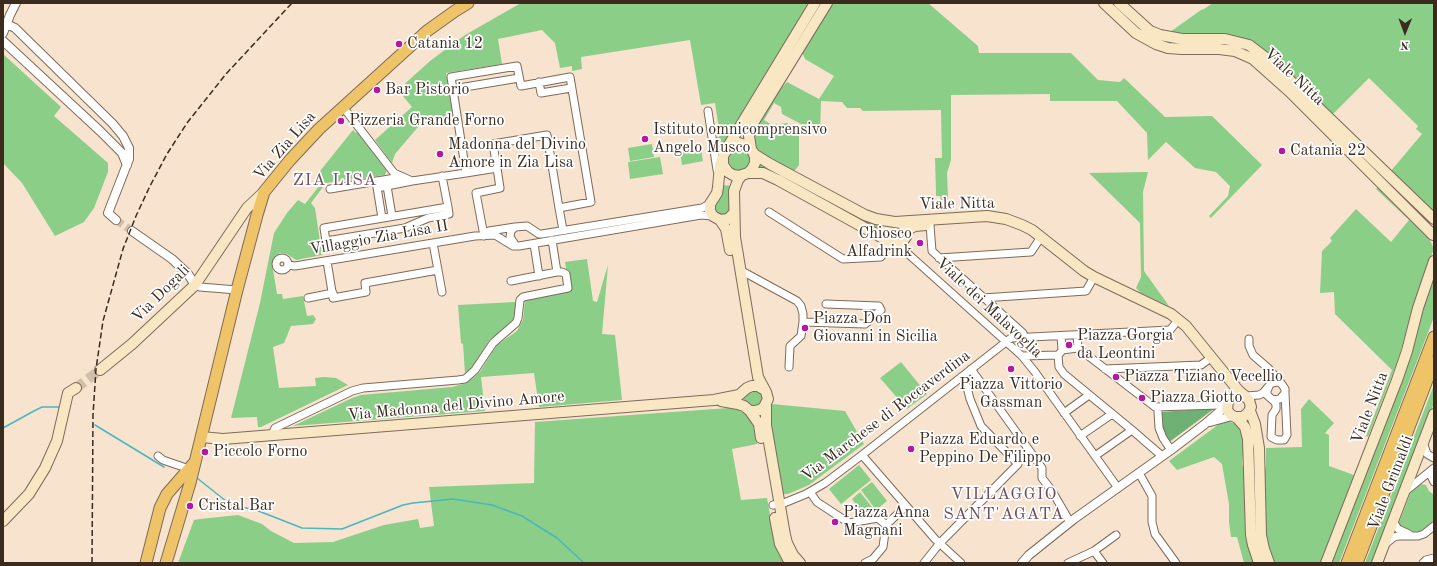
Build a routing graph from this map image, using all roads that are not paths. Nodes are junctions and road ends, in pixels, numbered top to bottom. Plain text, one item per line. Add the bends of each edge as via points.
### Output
1 (16, 3) edge
2 (468, 3) edge
3 (815, 3) edge
4 (827, 3) edge
5 (1104, 3) edge
6 (1119, 3) edge
7 (4, 28) edge
8 (3, 41) edge
9 (38, 52) junction
10 (27, 63) junction
11 (520, 78) junction
12 (539, 82) junction
13 (571, 88) junction
14 (453, 89) junction
15 (343, 107) junction
16 (708, 111) dead end
17 (112, 123) junction
18 (100, 131) junction
19 (752, 151) junction
20 (722, 153) junction
21 (127, 165) junction
22 (497, 168) junction
23 (466, 173) junction
24 (745, 174) junction
25 (442, 176) junction
26 (401, 177) junction
27 (412, 182) junction
28 (376, 184) junction
29 (387, 186) junction
30 (330, 189) dead end
31 (264, 192) junction
32 (710, 204) junction
33 (448, 206) junction
34 (247, 208) junction
35 (259, 208) junction
36 (559, 208) junction
37 (769, 212) dead end
38 (734, 213) junction
39 (388, 217) junction
40 (716, 218) junction
41 (1434, 218) edge
42 (116, 220) tunnel mouth
43 (893, 221) junction
44 (1434, 223) edge
45 (930, 225) junction
46 (515, 227) junction
47 (563, 230) junction
48 (132, 231) tunnel mouth
49 (391, 231) junction
50 (483, 234) junction
51 (906, 235) junction
52 (1434, 236) edge
53 (552, 240) junction
54 (1039, 240) junction
55 (889, 241) junction
56 (433, 243) junction
57 (534, 244) junction
58 (517, 246) junction
59 (906, 252) junction
60 (939, 258) junction
61 (327, 261) junction
62 (1434, 261) edge
63 (288, 266) dead end
64 (438, 270) junction
65 (740, 270) junction
66 (557, 272) junction
67 (1434, 274) edge
68 (539, 276) junction
69 (1093, 279) junction
70 (510, 280) dead end
71 (195, 285) junction
72 (237, 290) junction
73 (1424, 291) junction
74 (442, 292) dead end
75 (333, 294) junction
76 (308, 298) dead end
77 (983, 298) junction
78 (826, 304) dead end
79 (1177, 321) junction
80 (803, 322) junction
81 (1080, 335) junction
82 (1057, 336) junction
83 (1434, 337) edge
84 (1024, 338) junction
85 (1250, 339) dead end
86 (1006, 342) junction
87 (1078, 348) junction
88 (1060, 353) junction
89 (1022, 356) junction
90 (1210, 358) junction
91 (1434, 362) edge
92 (789, 367) dead end
93 (1125, 368) junction
94 (971, 369) junction
95 (1106, 369) junction
96 (1269, 369) junction
97 (100, 370) tunnel mouth
98 (961, 377) junction
99 (1124, 383) junction
100 (1281, 383) junction
101 (1269, 386) junction
102 (763, 389) junction
103 (745, 390) junction
104 (1285, 393) junction
105 (70, 394) tunnel mouth
106 (1089, 395) junction
107 (1245, 395) junction
108 (1271, 398) junction
109 (714, 400) junction
110 (1228, 402) junction
111 (766, 405) junction
112 (747, 408) junction
113 (1250, 409) junction
114 (1156, 410) junction
115 (1064, 413) junction
116 (1112, 414) junction
117 (1434, 414) edge
118 (1234, 417) junction
119 (1205, 424) junction
120 (1132, 430) junction
121 (272, 435) junction
122 (201, 436) junction
123 (1080, 436) junction
124 (1423, 442) junction
125 (767, 450) junction
126 (1171, 450) junction
127 (862, 455) junction
128 (158, 456) dead end
129 (1095, 456) junction
130 (1162, 456) junction
131 (1434, 458) edge
132 (192, 466) junction
133 (1431, 470) edge
134 (1140, 473) junction
135 (1434, 482) edge
136 (172, 487) junction
137 (1118, 488) junction
138 (810, 492) junction
139 (1404, 493) junction
140 (186, 494) junction
141 (776, 504) junction
142 (906, 506) junction
143 (3, 521) edge
144 (1393, 521) junction
145 (1070, 522) junction
146 (886, 525) junction
147 (1434, 526) edge
148 (1411, 535) junction
149 (1116, 536) dead end
150 (940, 543) junction
151 (1384, 545) junction
152 (1333, 546) junction
153 (1094, 551) junction
154 (1434, 558) edge
155 (146, 563) edge
156 (166, 563) edge
157 (790, 563) edge
158 (800, 563) edge
159 (865, 563) edge
160 (924, 563) edge
161 (961, 563) edge
162 (1022, 563) edge
163 (1068, 563) edge
164 (1102, 563) edge
165 (1176, 563) edge
166 (1259, 563) edge
167 (1269, 563) edge
168 (1326, 563) edge
169 (1330, 563) edge
170 (1347, 563) edge
171 (1357, 563) edge
172 (1377, 563) edge
173 (1424, 563) edge

1 - 7 street
2 - 15 main road, Via Zia Lisa via 454,10 427,31
3 - 20 main road
4 - 19 main road via 752,125
5 - 52 main road, Viale Nitta via 1136,33 1156,44 1168,48 1235,50 1253,59 1290,92
6 - 41 main road via 1150,31 1160,35 1182,39 1224,39 1250,45 1270,61
7 - 9 street via 15,28
8 - 10 street
9 - 10 street
9 - 17 street
10 - 18 street
11 - 12 street via 521,86
11 - 14 street
11 - 14 street via 517,66 451,77
12 - 13 street via 541,93
12 - 13 street via 570,77
13 - 36 street via 591,202
14 - 23 street
15 - 26 street via 394,173
15 - 31 main road, Via Zia Lisa via 290,160
16 - 20 street
17 - 18 street via 107,132
17 - 21 street via 129,148
18 - 21 street via 122,154
19 - 20 main road via 739,143
19 - 24 main road via 755,163
19 - 43 main road, Viale Nitta via 770,164 865,216
20 - 24 main road via 723,164 728,172 733,175
20 - 32 main road via 716,193
21 - 42 street via 108,213
22 - 23 street
22 - 36 street via 493,144 547,135
22 - 50 street via 500,188 476,193
23 - 25 street
24 - 38 main road via 738,180 734,191
24 - 55 main road via 770,176
25 - 27 street
25 - 33 street
26 - 27 street
26 - 28 street
27 - 29 street
28 - 29 street
28 - 30 street
28 - 39 street
29 - 39 street
31 - 34 main road, Via Dogali
31 - 35 main road, Via Zia Lisa
32 - 40 main road via 710,211
32 - 47 street via 702,208
33 - 39 street
33 - 49 street via 449,214 428,218 406,228
34 - 35 main road
34 - 71 main road, Via Dogali
35 - 72 main road, Via Zia Lisa
36 - 47 street
37 - 55 street via 843,259 881,257
38 - 40 main road via 728,219
38 - 65 main road
39 - 49 street
39 - 49 street via 324,228 326,241
40 - 53 street via 701,215
40 - 103 main road via 723,224 727,233 751,378
43 - 51 main road via 902,224
43 - 54 main road, Viale Nitta via 993,217 1022,225
43 - 55 main road via 883,227 882,233
44 - 52 main road
45 - 51 main road via 915,226
45 - 54 main road via 978,221 998,223
45 - 60 street via 932,251
46 - 47 street via 527,226 539,234
46 - 50 street
46 - 58 street via 510,237
48 - 71 street via 172,260 188,274
50 - 56 street, Villaggio Zia Lisa II
50 - 58 street via 498,236 510,245
51 - 55 main road via 898,243
51 - 59 street
53 - 57 street
53 - 66 street
54 - 60 street via 1031,252
54 - 69 main road, Viale Nitta
55 - 59 street, Viale dei Malavoglia
56 - 61 street, Villaggio Zia Lisa II
56 - 64 street
57 - 58 street
57 - 68 street
59 - 86 street, Viale dei Malavoglia
60 - 77 street
61 - 63 street, Villaggio Zia Lisa II
61 - 75 street
62 - 73 main road, Viale Nitta
64 - 74 street
64 - 75 street via 365,283 366,292 334,298
65 - 80 street via 797,301 801,306
65 - 102 main road via 758,377
66 - 68 street
66 - 121 street via 566,274 568,288 523,296 516,323 493,343 475,370 465,378 352,391 275,428
67 - 73 main road
68 - 70 street
69 - 77 street via 1086,291
69 - 79 main road, Viale Nitta via 1167,311
71 - 72 street
71 - 97 main road, Via Dogali
72 - 122 main road, Via Zia Lisa
73 - 152 main road, Viale Nitta via 1397,380
75 - 76 street
77 - 84 street via 1023,333
78 - 80 street via 879,306 881,310 865,324
79 - 81 street via 1170,330
79 - 90 main road, Viale Nitta via 1193,332
80 - 92 street via 801,336 790,346
81 - 82 street
81 - 87 street
82 - 84 street
82 - 88 street
83 - 170 main road
84 - 86 street via 1011,338
85 - 96 street via 1249,346 1253,355
86 - 89 street, Viale dei Malavoglia
86 - 94 street, Via Marchese di Roccaverdina
87 - 88 street
87 - 95 street
88 - 89 street
88 - 106 street via 1059,367
89 - 115 street, Viale dei Malavoglia
90 - 93 street via 1201,365
90 - 107 main road, Viale Nitta
90 - 110 main road via 1225,382
91 - 171 main road
93 - 95 street
93 - 99 street
94 - 98 street, Via Marchese di Roccaverdina
94 - 145 street via 1042,468 1042,478
95 - 99 street
96 - 100 street
96 - 101 street
98 - 127 street, Via Marchese di Roccaverdina
98 - 150 street via 967,386 981,426 1018,464
99 - 114 street
100 - 101 street
100 - 104 street
101 - 107 street via 1263,393
101 - 108 street via 1267,391
102 - 103 main road via 755,385
102 - 111 main road via 768,396
103 - 109 main road via 735,396
103 - 112 main road via 742,400
104 - 108 street via 1280,399
104 - 108 street via 1287,435 1284,440 1276,440 1272,436 1272,415 1276,409
105 - 143 main road via 57,441 45,468 29,494
106 - 115 street
106 - 116 street
107 - 110 main road via 1236,394
107 - 113 main road via 1249,400
108 - 113 street via 1257,398
109 - 112 main road
109 - 121 main road, Via Madonna del Divino Amore
110 - 114 street via 1220,405
110 - 118 main road via 1227,410
110 - 119 street
111 - 112 main road via 760,410
111 - 125 main road
112 - 125 main road via 759,424
113 - 118 main road via 1245,417
113 - 167 main road via 1259,448 1261,535
114 - 126 street via 1159,428
115 - 123 street, Viale dei Malavoglia
116 - 120 street
116 - 123 street
117 - 124 main road, Viale Grimaldi
118 - 119 street
118 - 166 main road via 1245,427 1248,439 1250,529
119 - 126 street
120 - 129 street
120 - 130 street
121 - 122 main road, Via Madonna del Divino Amore via 223,439
122 - 132 main road, Via Zia Lisa
123 - 129 street, Viale dei Malavoglia
124 - 131 street via 1427,454
124 - 139 main road, Viale Grimaldi
125 - 141 main road
126 - 130 street
127 - 138 street, Via Marchese di Roccaverdina
127 - 142 street
128 - 132 street via 163,460
129 - 137 street, Viale dei Malavoglia
130 - 134 street
132 - 136 main road, Via Zia Lisa
132 - 140 main road, Via Zia Lisa
133 - 135 street
133 - 139 street
134 - 137 street
134 - 165 street via 1152,496 1152,522 1155,534
136 - 140 main road via 183,488
136 - 155 main road, Via Zia Lisa via 160,508
137 - 145 street
138 - 141 street, Via Marchese di Roccaverdina
138 - 146 street via 817,502 849,523 878,518
139 - 144 main road, Viale Grimaldi
140 - 156 main road, Via Zia Lisa
141 - 157 main road via 780,544
141 - 158 main road via 787,543
142 - 146 street
142 - 150 street
144 - 148 street via 1398,529
144 - 151 main road, Viale Grimaldi
145 - 162 street
146 - 159 street via 883,547
147 - 148 street via 1424,534
148 - 151 street via 1394,537
149 - 153 street
150 - 160 street
150 - 161 street
151 - 172 main road, Viale Grimaldi
152 - 168 main road, Viale Nitta
152 - 169 main road
153 - 163 street
153 - 164 street
154 - 173 street

